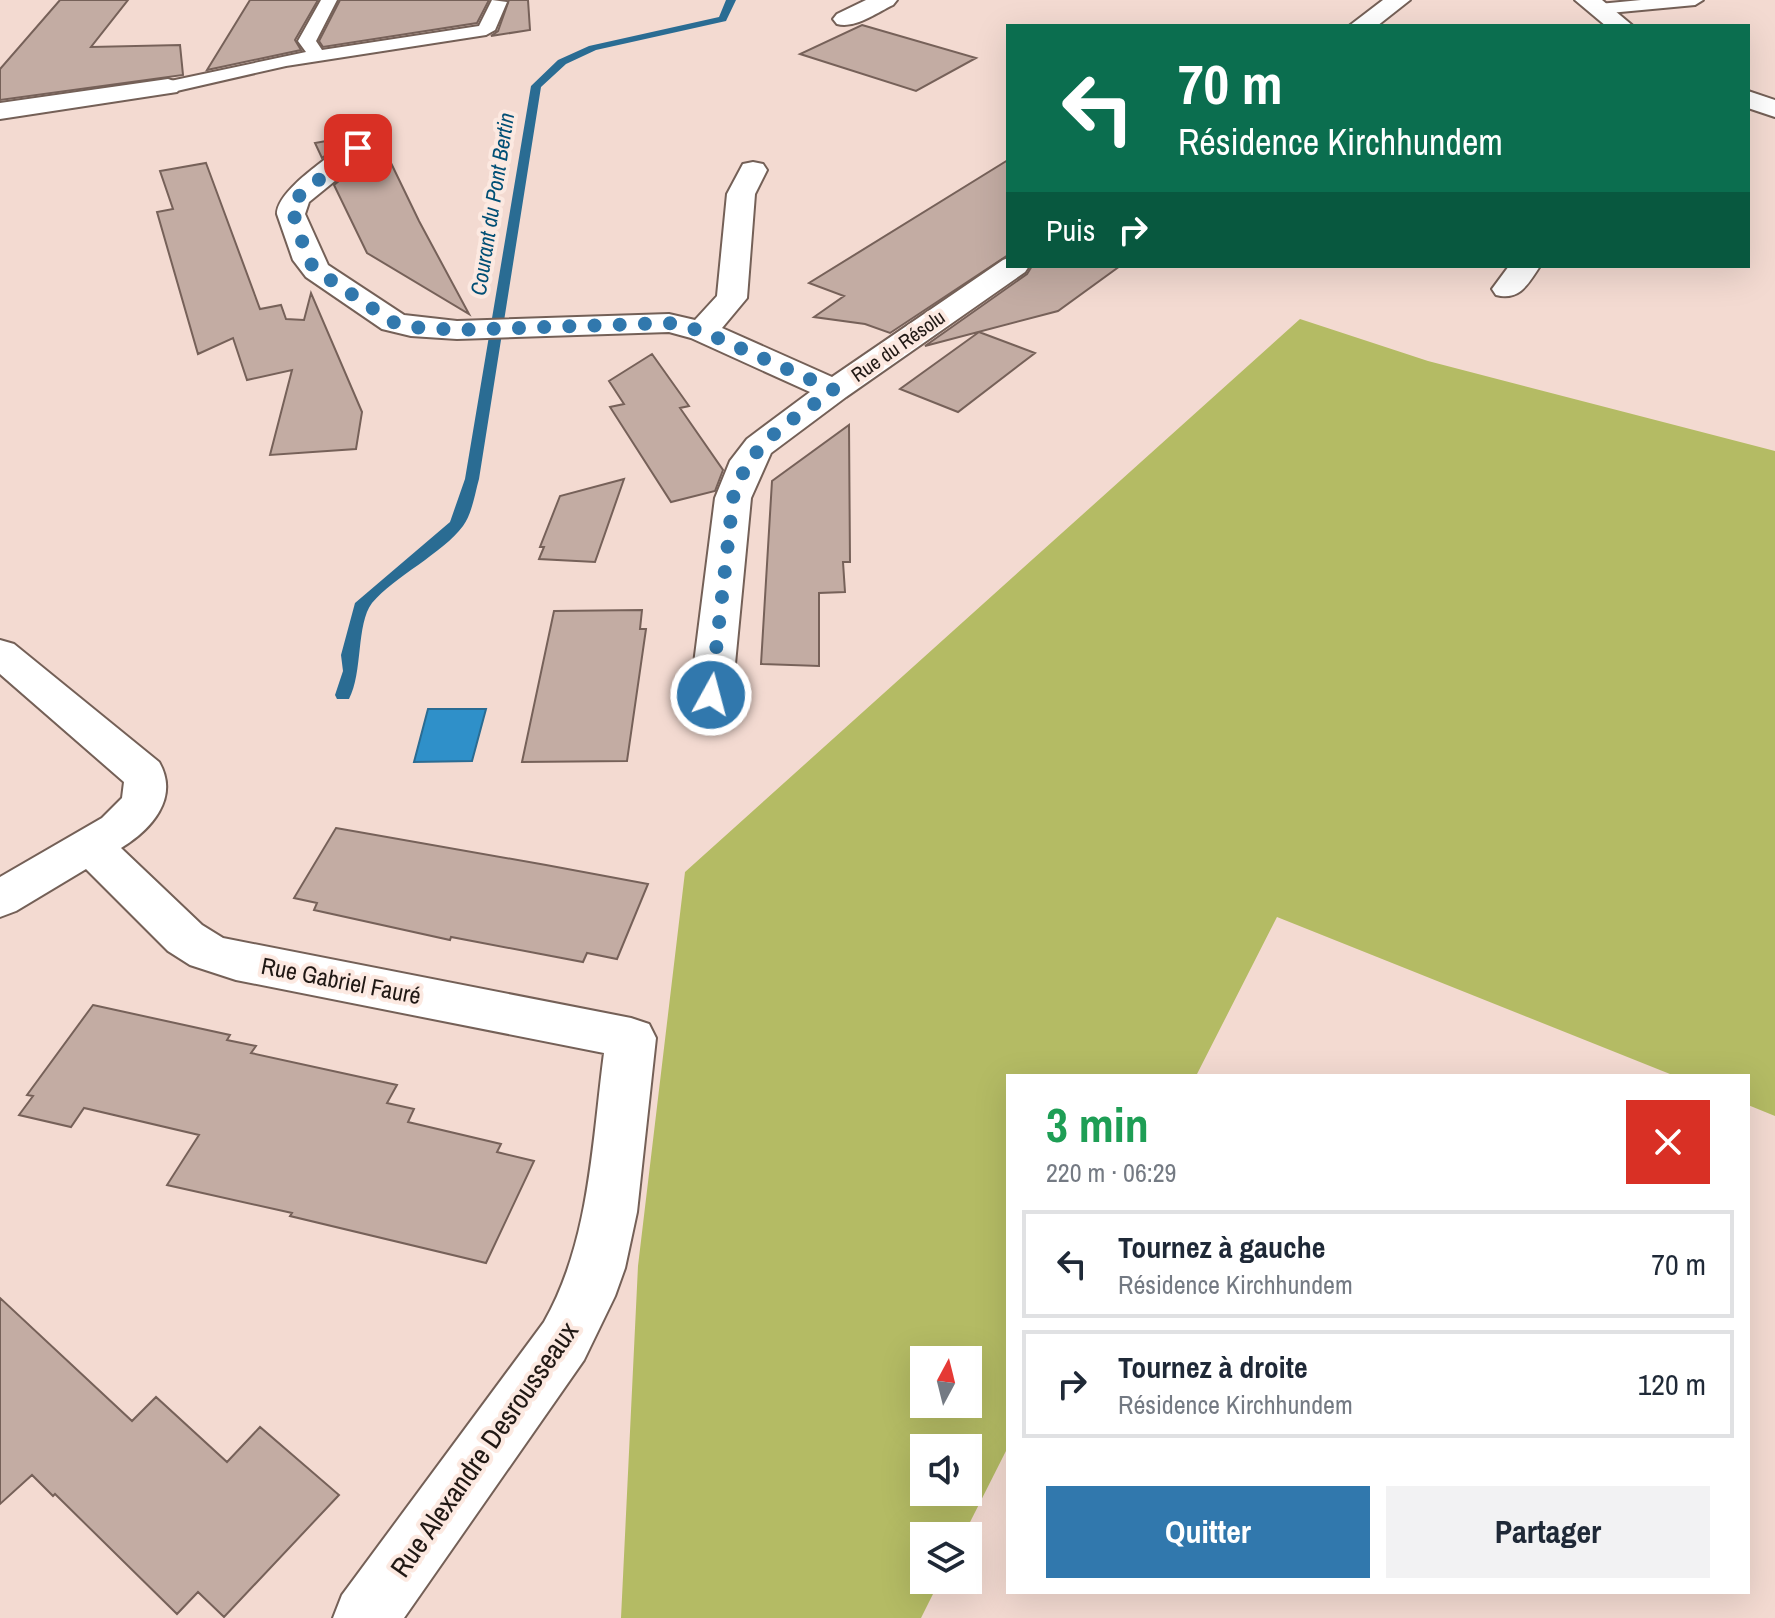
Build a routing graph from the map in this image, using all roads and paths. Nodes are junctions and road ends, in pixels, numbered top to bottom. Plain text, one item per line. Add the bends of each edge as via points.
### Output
1 (329, 0) edge
2 (885, 0) edge
3 (1398, 0) edge
4 (1695, 0) edge
5 (499, 2) dead end
6 (1593, 4) edge
7 (845, 19) dead end
8 (1364, 24) edge
9 (1618, 24) edge
10 (316, 54) junction
11 (168, 87) joint
12 (1750, 100) edge
13 (1775, 109) edge
14 (0, 111) edge
15 (358, 148) dead end
16 (753, 170) dead end
17 (1011, 268) edge
18 (702, 331) junction
19 (834, 390) junction
20 (0, 653) edge
21 (711, 695) dead end
22 (91, 846) junction
23 (0, 899) edge
24 (631, 1038) joint
25 (365, 1618) edge

1 - 10 lane via 307,41
2 - 7 street
3 - 8 street
4 - 6 lane
5 - 10 lane via 486,30
6 - 9 street
10 - 11 lane
11 - 14 street
12 - 13 street
15 - 18 street via 291,206 308,260 329,282 393,322 457,330 648,322
16 - 18 street via 741,194 732,298
17 - 19 street, Rue du Résolu
18 - 19 street
19 - 21 street, Rue du Résolu via 759,446 739,479
20 - 22 street via 144,773 149,787 145,801
22 - 23 street
22 - 24 street, Rue Gabriel Fauré via 185,938 207,952
24 - 25 street, Rue Alexandre Desrousseaux via 606,1231 583,1306 564,1341

